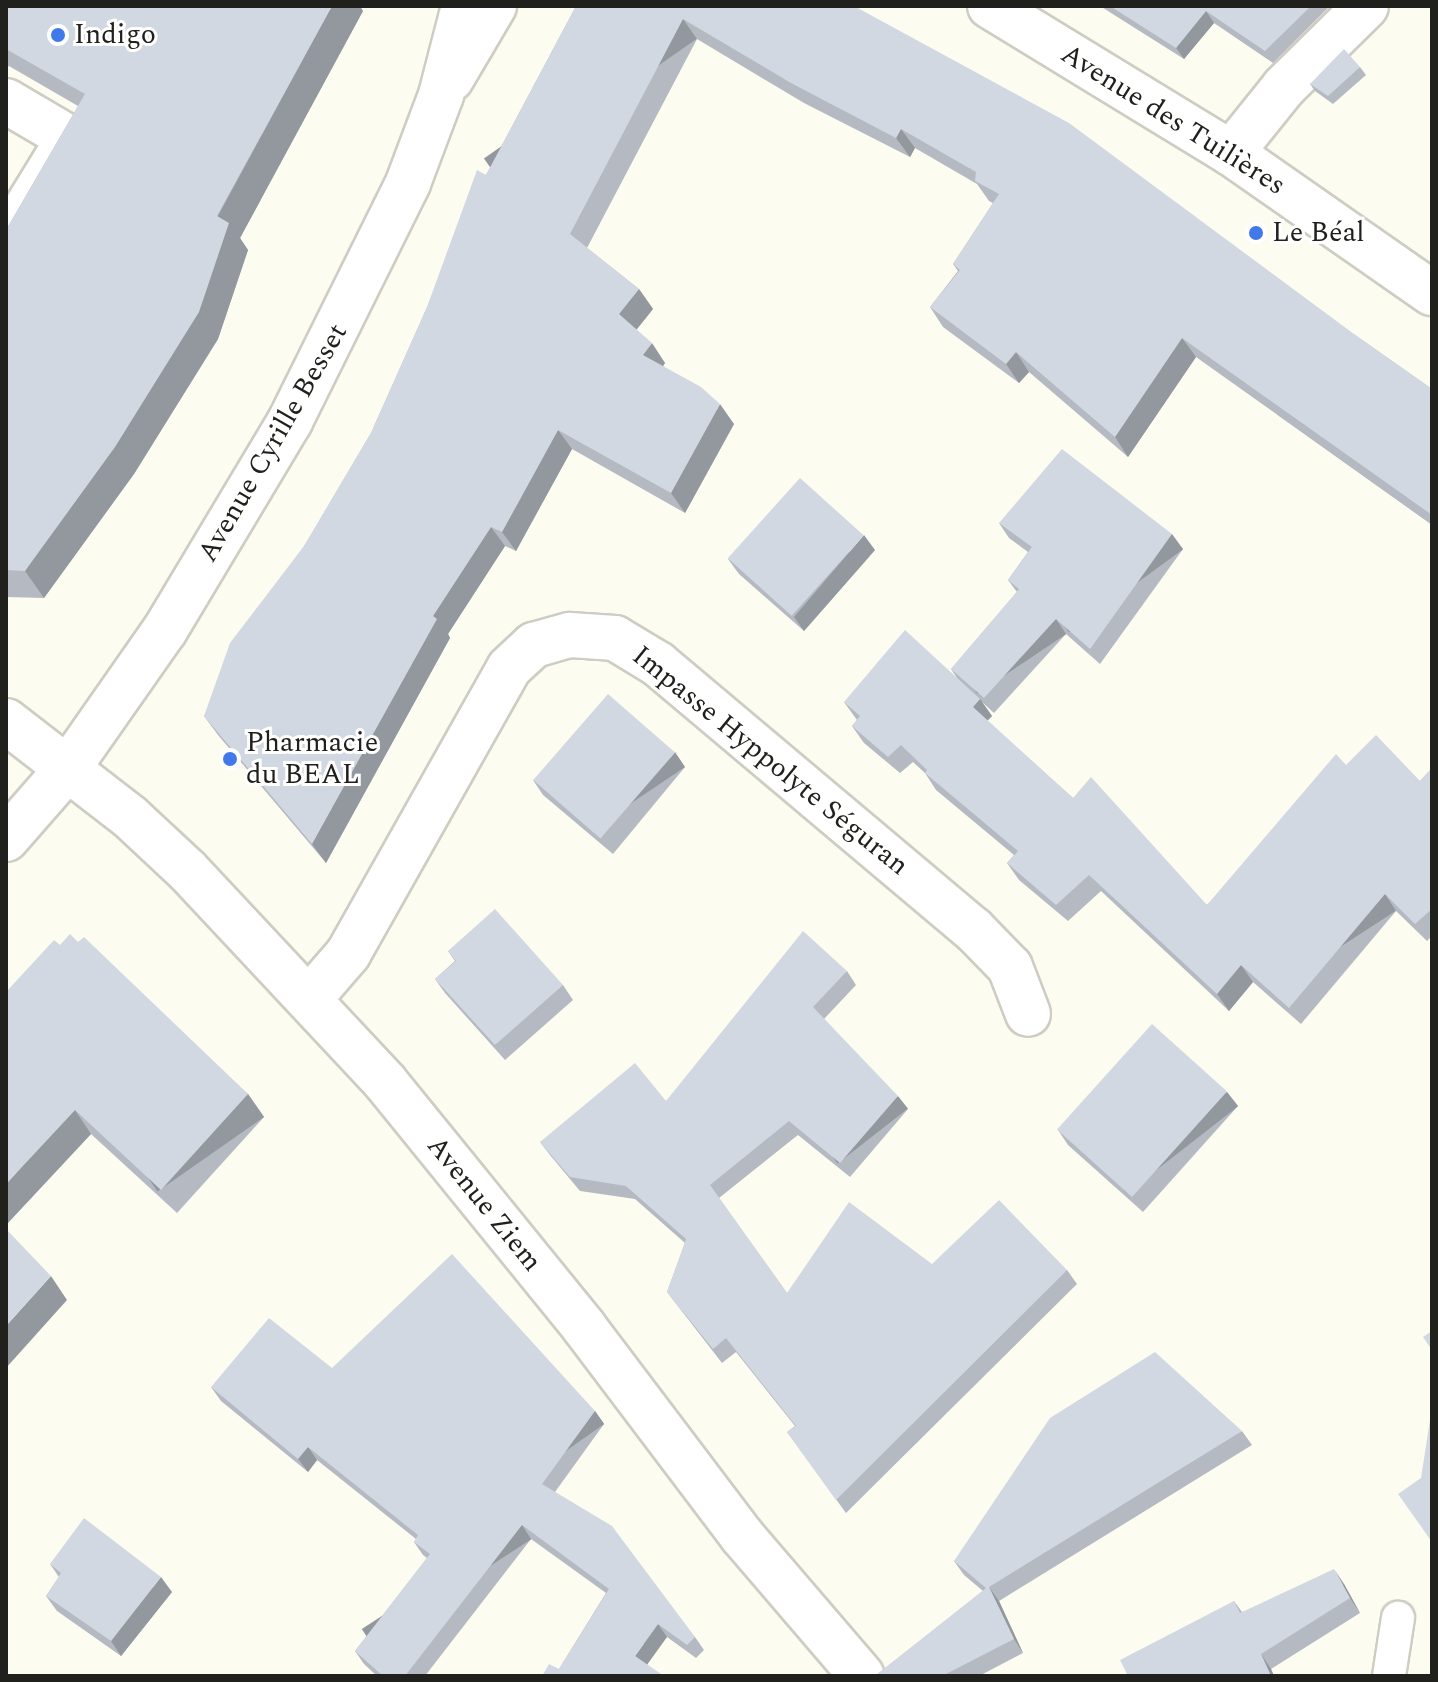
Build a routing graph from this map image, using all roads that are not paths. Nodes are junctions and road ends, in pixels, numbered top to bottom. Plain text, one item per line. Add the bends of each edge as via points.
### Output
1 (464, 6) edge
2 (494, 6) edge
3 (990, 6) edge
4 (1366, 6) edge
5 (441, 95) junction
6 (6, 101) edge
7 (1231, 153) junction
8 (6, 241) edge
9 (1432, 293) edge
10 (6, 721) edge
11 (69, 767) junction
12 (6, 839) edge
13 (309, 999) junction
14 (1028, 1014) dead end
15 (1398, 1618) dead end
16 (862, 1676) edge
17 (1389, 1676) edge

1 - 5 street, Avenue Cyrille Besset
2 - 5 street
3 - 7 street, Avenue des Tuilières
4 - 7 street via 1284,87
5 - 11 street, Avenue Cyrille Besset via 362,284 290,421 165,630
6 - 8 street via 69,138
7 - 9 street, Avenue des Tuilières
10 - 11 street, Avenue Ziem
11 - 12 street, Avenue Cyrille Besset
11 - 13 street, Avenue Ziem via 187,870
13 - 14 street, Impasse Hyppolyte Séguran via 348,954 509,668 534,645 570,635 615,638 658,664 973,929 1010,967
13 - 16 street, Avenue Ziem via 396,1095 584,1327 742,1536
15 - 17 lane

